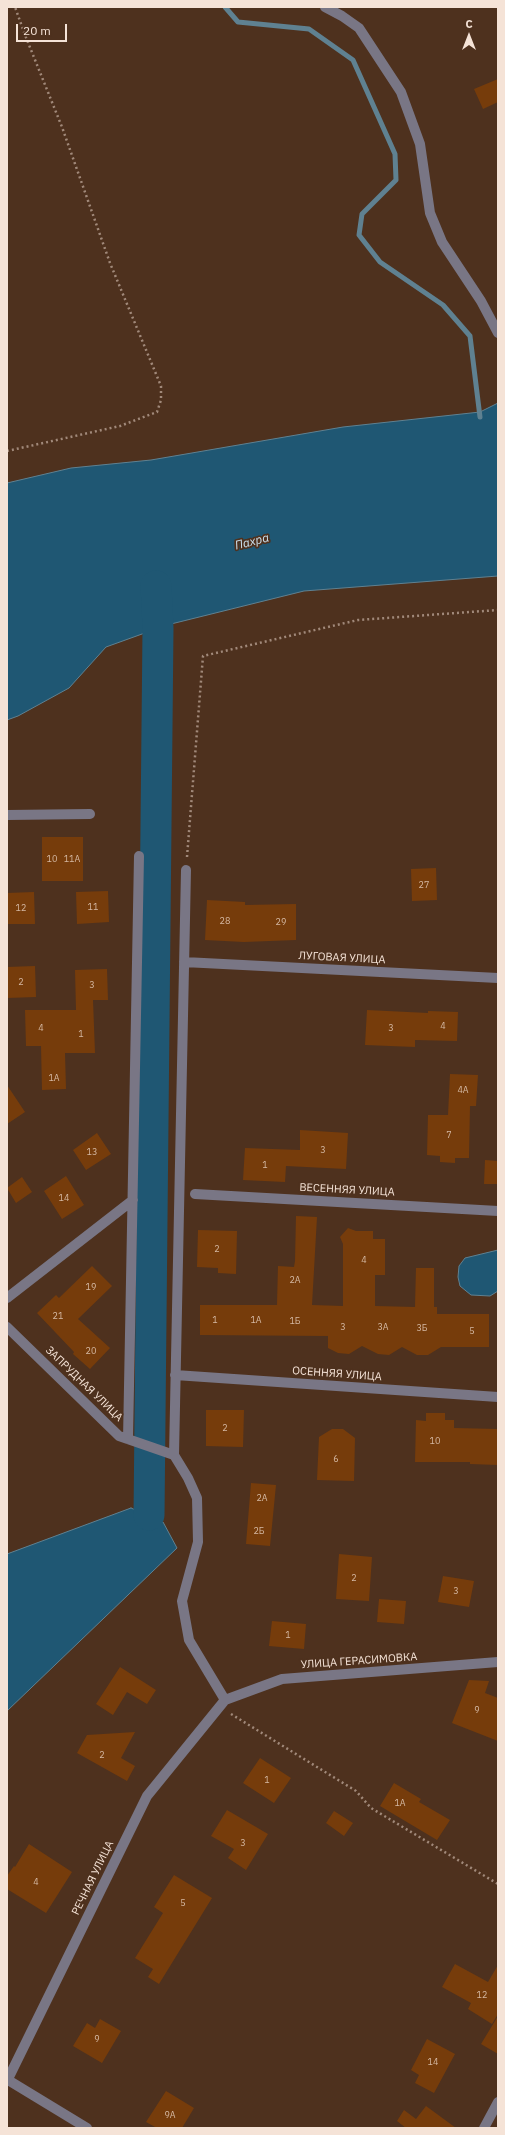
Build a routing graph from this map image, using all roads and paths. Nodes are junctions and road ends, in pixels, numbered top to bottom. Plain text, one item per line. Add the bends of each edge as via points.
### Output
1 (16, 7) edge
2 (325, 7) edge
3 (498, 333) edge
4 (7, 451) edge
5 (498, 610) edge
6 (90, 814) dead end
7 (7, 815) edge
8 (139, 856) dead end
9 (186, 870) joint
10 (184, 962) junction
11 (498, 978) edge
12 (195, 1194) dead end
13 (132, 1200) junction
14 (498, 1211) edge
15 (7, 1298) edge
16 (7, 1327) edge
17 (175, 1375) junction
18 (498, 1397) edge
19 (128, 1439) junction
20 (174, 1455) junction
21 (498, 1662) edge
22 (222, 1703) junction
23 (498, 1884) edge
24 (7, 2081) edge
25 (498, 2102) edge
26 (87, 2128) edge
27 (484, 2128) edge

1 - 4 path via 24,35 62,127 110,264 161,386 161,400 157,412 120,426
2 - 3 street via 359,28 401,92 420,144 430,213 442,242 481,300
5 - 9 path via 358,620 203,656
6 - 7 street
8 - 13 street
9 - 10 street
10 - 11 street, ЛУГОВАЯ УЛИЦА
10 - 17 street
12 - 14 street, ВЕСЕННЯЯ УЛИЦА
13 - 15 street
13 - 19 street
16 - 19 street, ЗАПРУДНАЯ УЛИЦА via 119,1436
17 - 18 street, ОСЕННЯЯ УЛИЦА
17 - 20 street
19 - 20 street, ЗАПРУДНАЯ УЛИЦА
20 - 22 street via 197,1498 198,1542 182,1601 189,1640
21 - 22 street, УЛИЦА ГЕРАСИМОВКА via 282,1679
22 - 23 path via 356,1791 371,1808
22 - 24 street, РЕЧНАЯ УЛИЦА via 147,1796
24 - 26 street
25 - 27 street

